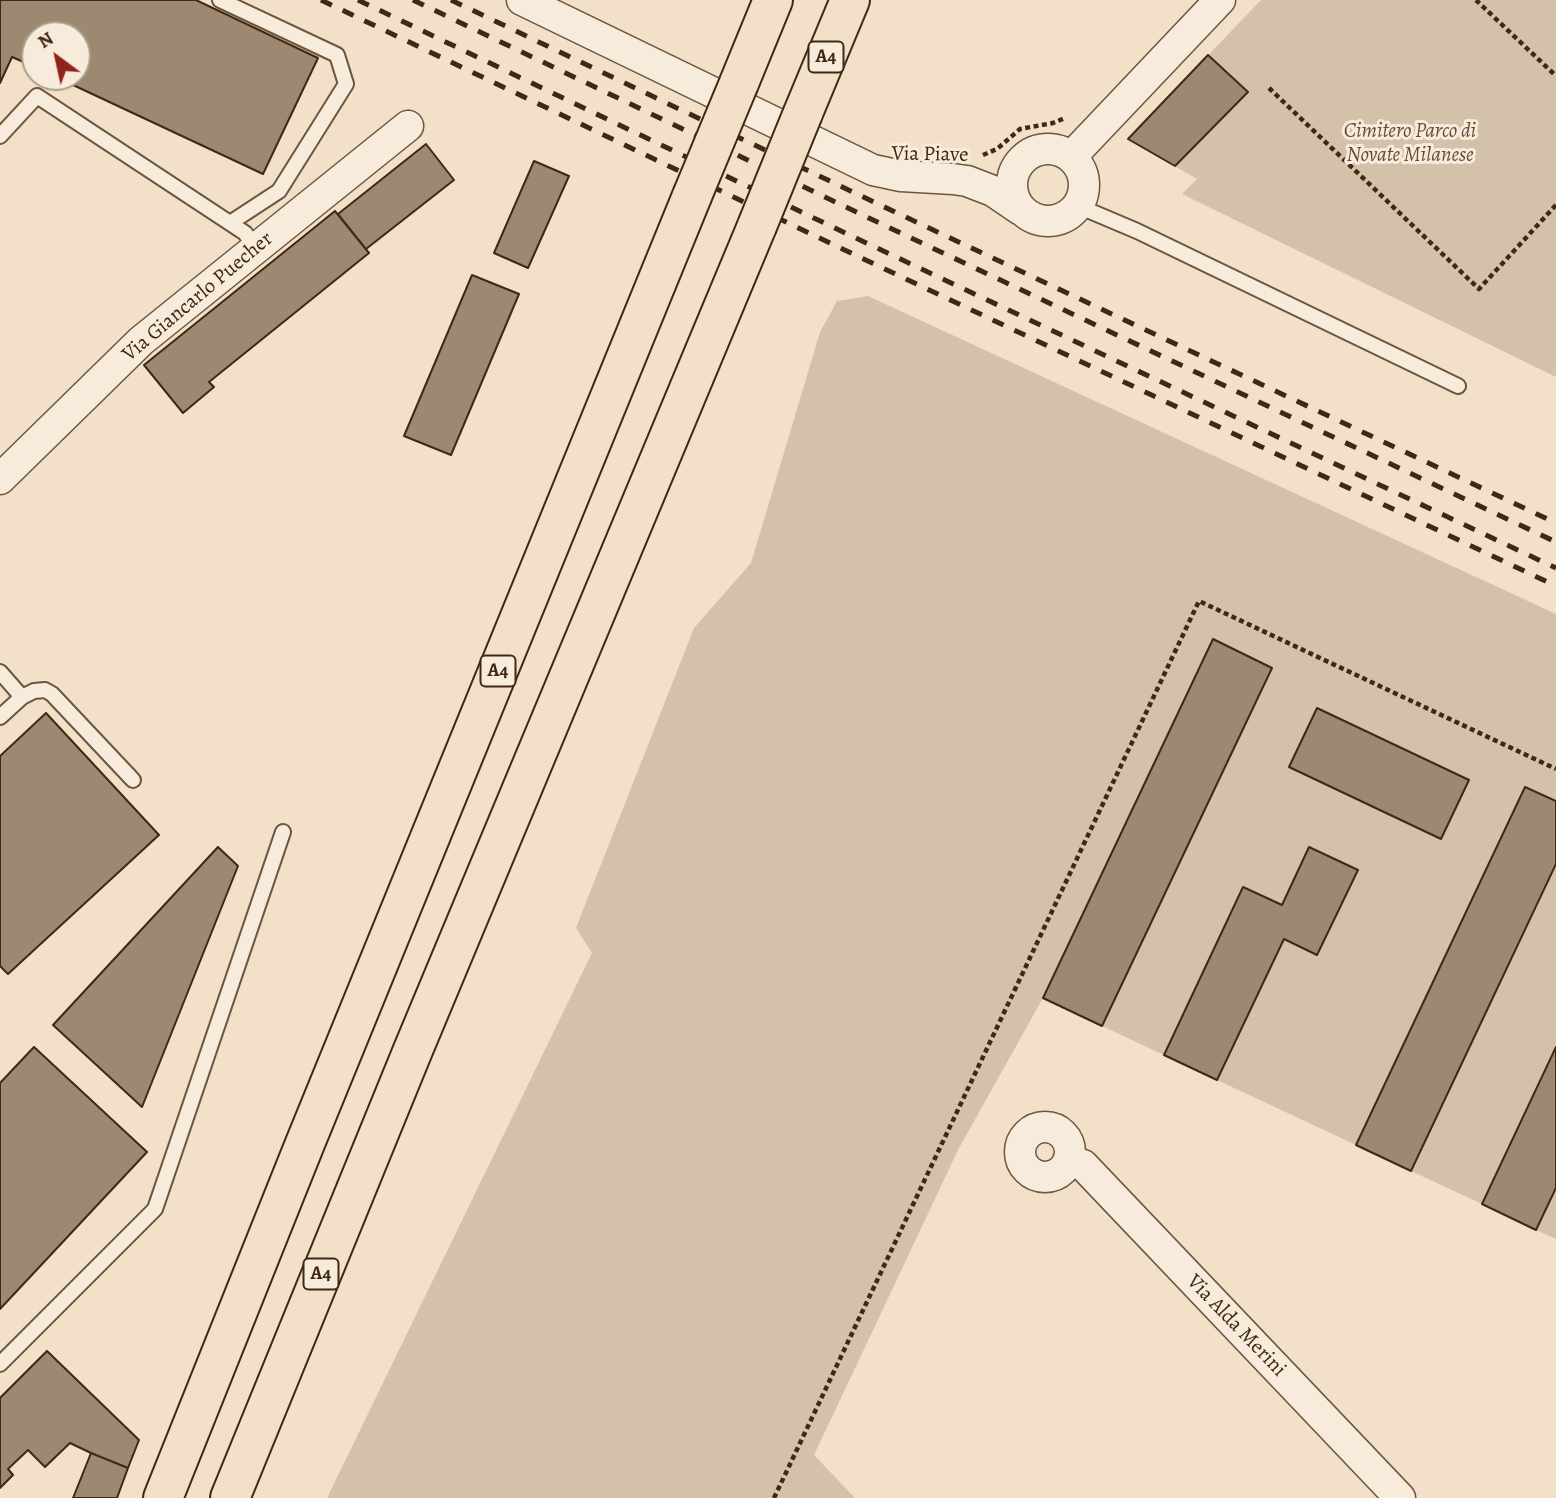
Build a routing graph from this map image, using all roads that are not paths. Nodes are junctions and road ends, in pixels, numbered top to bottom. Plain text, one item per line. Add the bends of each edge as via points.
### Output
1 (220, 0) edge
2 (522, 0) edge
3 (773, 0) edge
4 (850, 0) edge
5 (1220, 0) edge
6 (408, 126) dead end
7 (0, 136) edge
8 (1071, 157) junction
9 (1078, 206) junction
10 (1021, 210) junction
11 (230, 223) junction
12 (256, 248) junction
13 (1458, 386) dead end
14 (0, 479) edge
15 (0, 672) edge
16 (22, 697) junction
17 (0, 717) edge
18 (134, 780) dead end
19 (283, 832) dead end
20 (1068, 1161) dead end
21 (0, 1364) edge
22 (163, 1498) edge
23 (230, 1498) edge
24 (1400, 1498) edge

1 - 11 lane via 337,55 346,84 279,191
2 - 10 street, Via Piave via 873,170 967,181
3 - 22 highway, A4, bridge
4 - 23 highway, A4, bridge
5 - 8 street
6 - 12 street, Via Giancarlo Puecher
7 - 11 lane via 37,96
8 - 9 street via 1083,175
8 - 10 street via 1048,149 1025,157 1012,178
9 - 10 street via 1051,221
9 - 13 lane
11 - 12 lane via 246,233
12 - 14 street, Via Giancarlo Puecher via 141,341
15 - 16 lane
16 - 17 lane
16 - 18 lane via 34,691 52,694
19 - 21 lane via 155,1209
20 - 24 street, Via Alda Merini via 1083,1165

